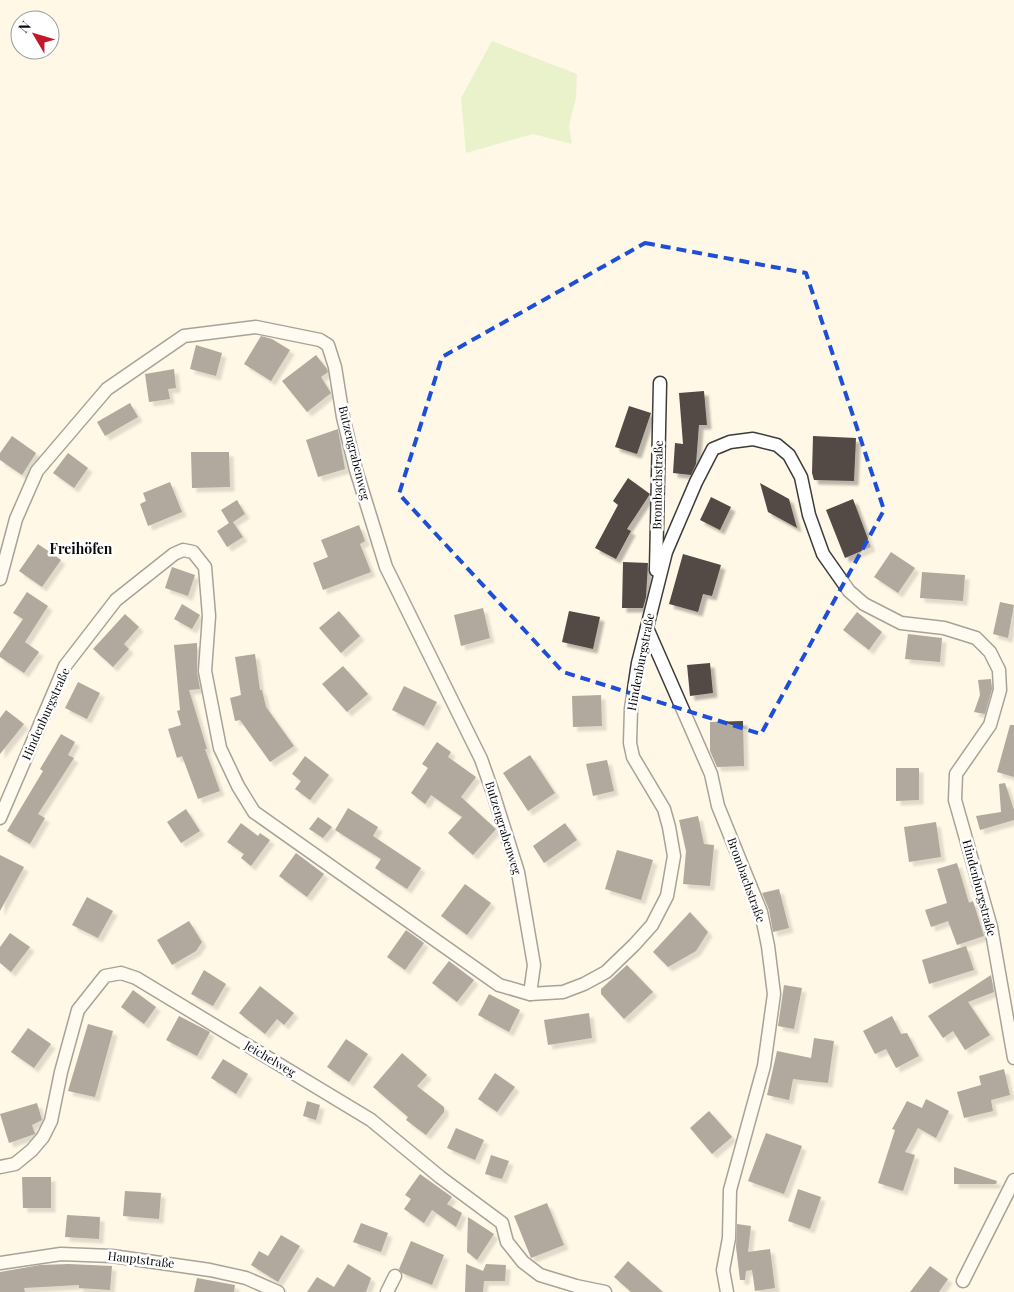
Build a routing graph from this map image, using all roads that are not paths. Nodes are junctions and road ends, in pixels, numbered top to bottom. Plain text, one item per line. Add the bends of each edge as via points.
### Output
1 (660, 383) dead end
2 (0, 579) edge
3 (656, 587) junction
4 (647, 628) junction
5 (1, 811) edge
6 (530, 994) junction
7 (1014, 1058) edge
8 (0, 1167) edge
9 (1014, 1180) edge
10 (0, 1264) edge
11 (395, 1276) dead end
12 (963, 1281) dead end
13 (278, 1292) edge
14 (387, 1292) edge
15 (605, 1292) edge
16 (727, 1292) edge

1 - 3 street, Brombachstraße
2 - 6 street, Butzengrabenweg via 16,519 38,471 107,389 184,336 256,327 320,340 328,345 356,470 386,567 481,759 518,872 534,965
3 - 4 street, Hindenburgstraße
3 - 7 street, Hindenburgstraße via 674,530 713,449 730,442 753,439 777,445 789,455 801,477 809,515 823,554 849,591 864,604 901,623 944,628 976,638 990,652 999,670 1000,690 990,725 956,774 955,800 991,927
4 - 6 street, Hindenburgstraße via 631,709 630,743 633,757 664,810 669,828 674,856 667,896 652,925 606,972 563,992
4 - 16 street, Brombachstraße via 710,774 718,806 761,912 774,994 764,1066 730,1190 729,1238 724,1270
5 - 6 street, Hindenburgstraße via 66,666 116,600 174,554 183,550 193,552 206,567 205,671 220,748 254,812 499,985
8 - 15 street, Jeichelweg via 15,1164 43,1137 51,1121 78,1010 105,976 121,973 136,978 371,1120 502,1223 508,1242 523,1262 540,1275
9 - 12 street
10 - 13 street, Hauptstraße via 62,1254 112,1256 210,1270 246,1278
11 - 14 street

